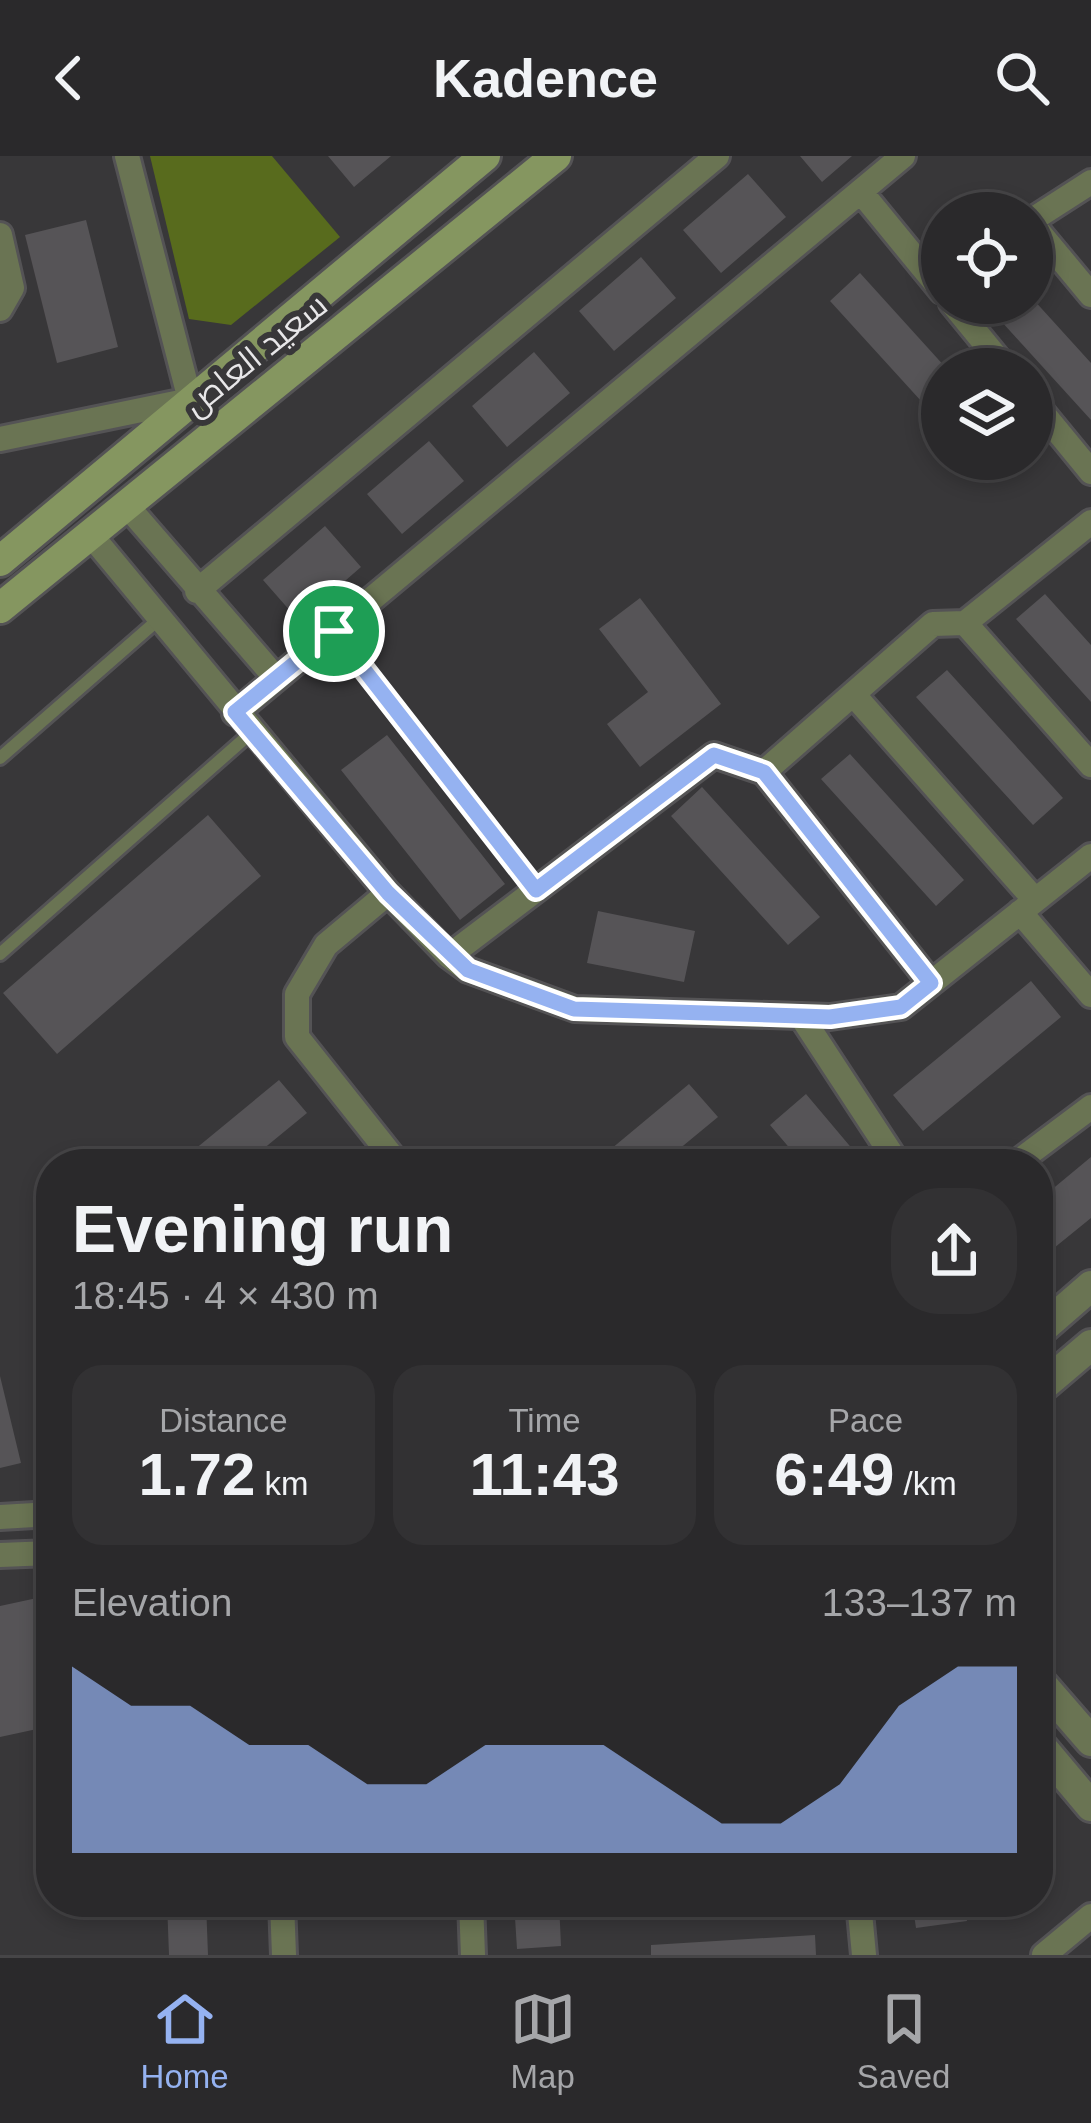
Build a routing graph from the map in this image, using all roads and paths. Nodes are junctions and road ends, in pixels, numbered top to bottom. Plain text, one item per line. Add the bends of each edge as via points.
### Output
1 (127, 156) edge
2 (485, 156) edge
3 (556, 156) edge
4 (717, 156) edge
5 (903, 156) edge
6 (1091, 182) edge
7 (861, 192) junction
8 (1053, 208) edge
9 (0, 235) edge
10 (1053, 248) edge
11 (921, 265) edge
12 (1091, 295) edge
13 (0, 308) edge
14 (969, 324) edge
15 (989, 348) edge
16 (190, 400) junction
17 (1053, 426) edge
18 (0, 439) edge
19 (1091, 472) edge
20 (127, 506) junction
21 (1087, 533) edge
22 (90, 534) junction
23 (0, 561) edge
24 (197, 591) junction
25 (0, 608) edge
26 (159, 619) junction
27 (965, 623) junction
28 (334, 631) junction
29 (276, 678) junction
30 (853, 694) junction
31 (235, 712) junction
32 (252, 732) junction
33 (0, 758) edge
34 (1091, 765) edge
35 (764, 772) junction
36 (1091, 856) edge
37 (536, 890) junction
38 (388, 893) junction
39 (1027, 906) junction
40 (0, 954) edge
41 (449, 956) junction
42 (931, 983) junction
43 (1091, 995) edge
44 (801, 1016) junction
45 (1091, 1107) edge
46 (386, 1149) edge
47 (888, 1149) edge
48 (1035, 1149) edge
49 (1091, 1286) edge
50 (1053, 1319) edge
51 (1091, 1345) edge
52 (1053, 1377) edge
53 (36, 1515) edge
54 (0, 1517) edge
55 (36, 1553) edge
56 (0, 1555) edge
57 (1053, 1697) edge
58 (1091, 1742) edge
59 (1053, 1761) edge
60 (1091, 1807) edge
61 (1091, 1916) edge
62 (283, 1917) edge
63 (472, 1917) edge
64 (861, 1917) edge
65 (284, 1955) edge
66 (473, 1955) edge
67 (864, 1955) edge
68 (1044, 1955) edge

1 - 16 street
2 - 16 main road
3 - 20 main road, سعيد العاص
4 - 24 street
5 - 7 street
6 - 8 street
7 - 11 street
7 - 28 street
9 - 13 street via 12,288
10 - 12 street
14 - 15 street
16 - 18 street
16 - 23 main road
17 - 19 street
20 - 22 main road, سعيد العاص
20 - 24 street
21 - 27 street
22 - 25 main road, سعيد العاص
22 - 26 street
24 - 29 street
26 - 31 street
26 - 33 lane
27 - 30 street via 933,624
27 - 34 street
28 - 29 street
28 - 37 lane
29 - 31 street
30 - 35 street
30 - 39 street
31 - 32 street
32 - 38 street
32 - 40 lane
35 - 37 street via 714,755
35 - 42 street
36 - 39 street
37 - 41 street
38 - 41 street
38 - 46 street via 326,945 297,994 297,1037
39 - 42 street
39 - 43 street
41 - 44 street via 574,1009
42 - 44 street via 901,1007
44 - 47 street
45 - 48 street
49 - 50 street
51 - 52 street
53 - 54 street
55 - 56 street
57 - 58 street
59 - 60 street
61 - 68 street
62 - 65 street
63 - 66 street
64 - 67 street

